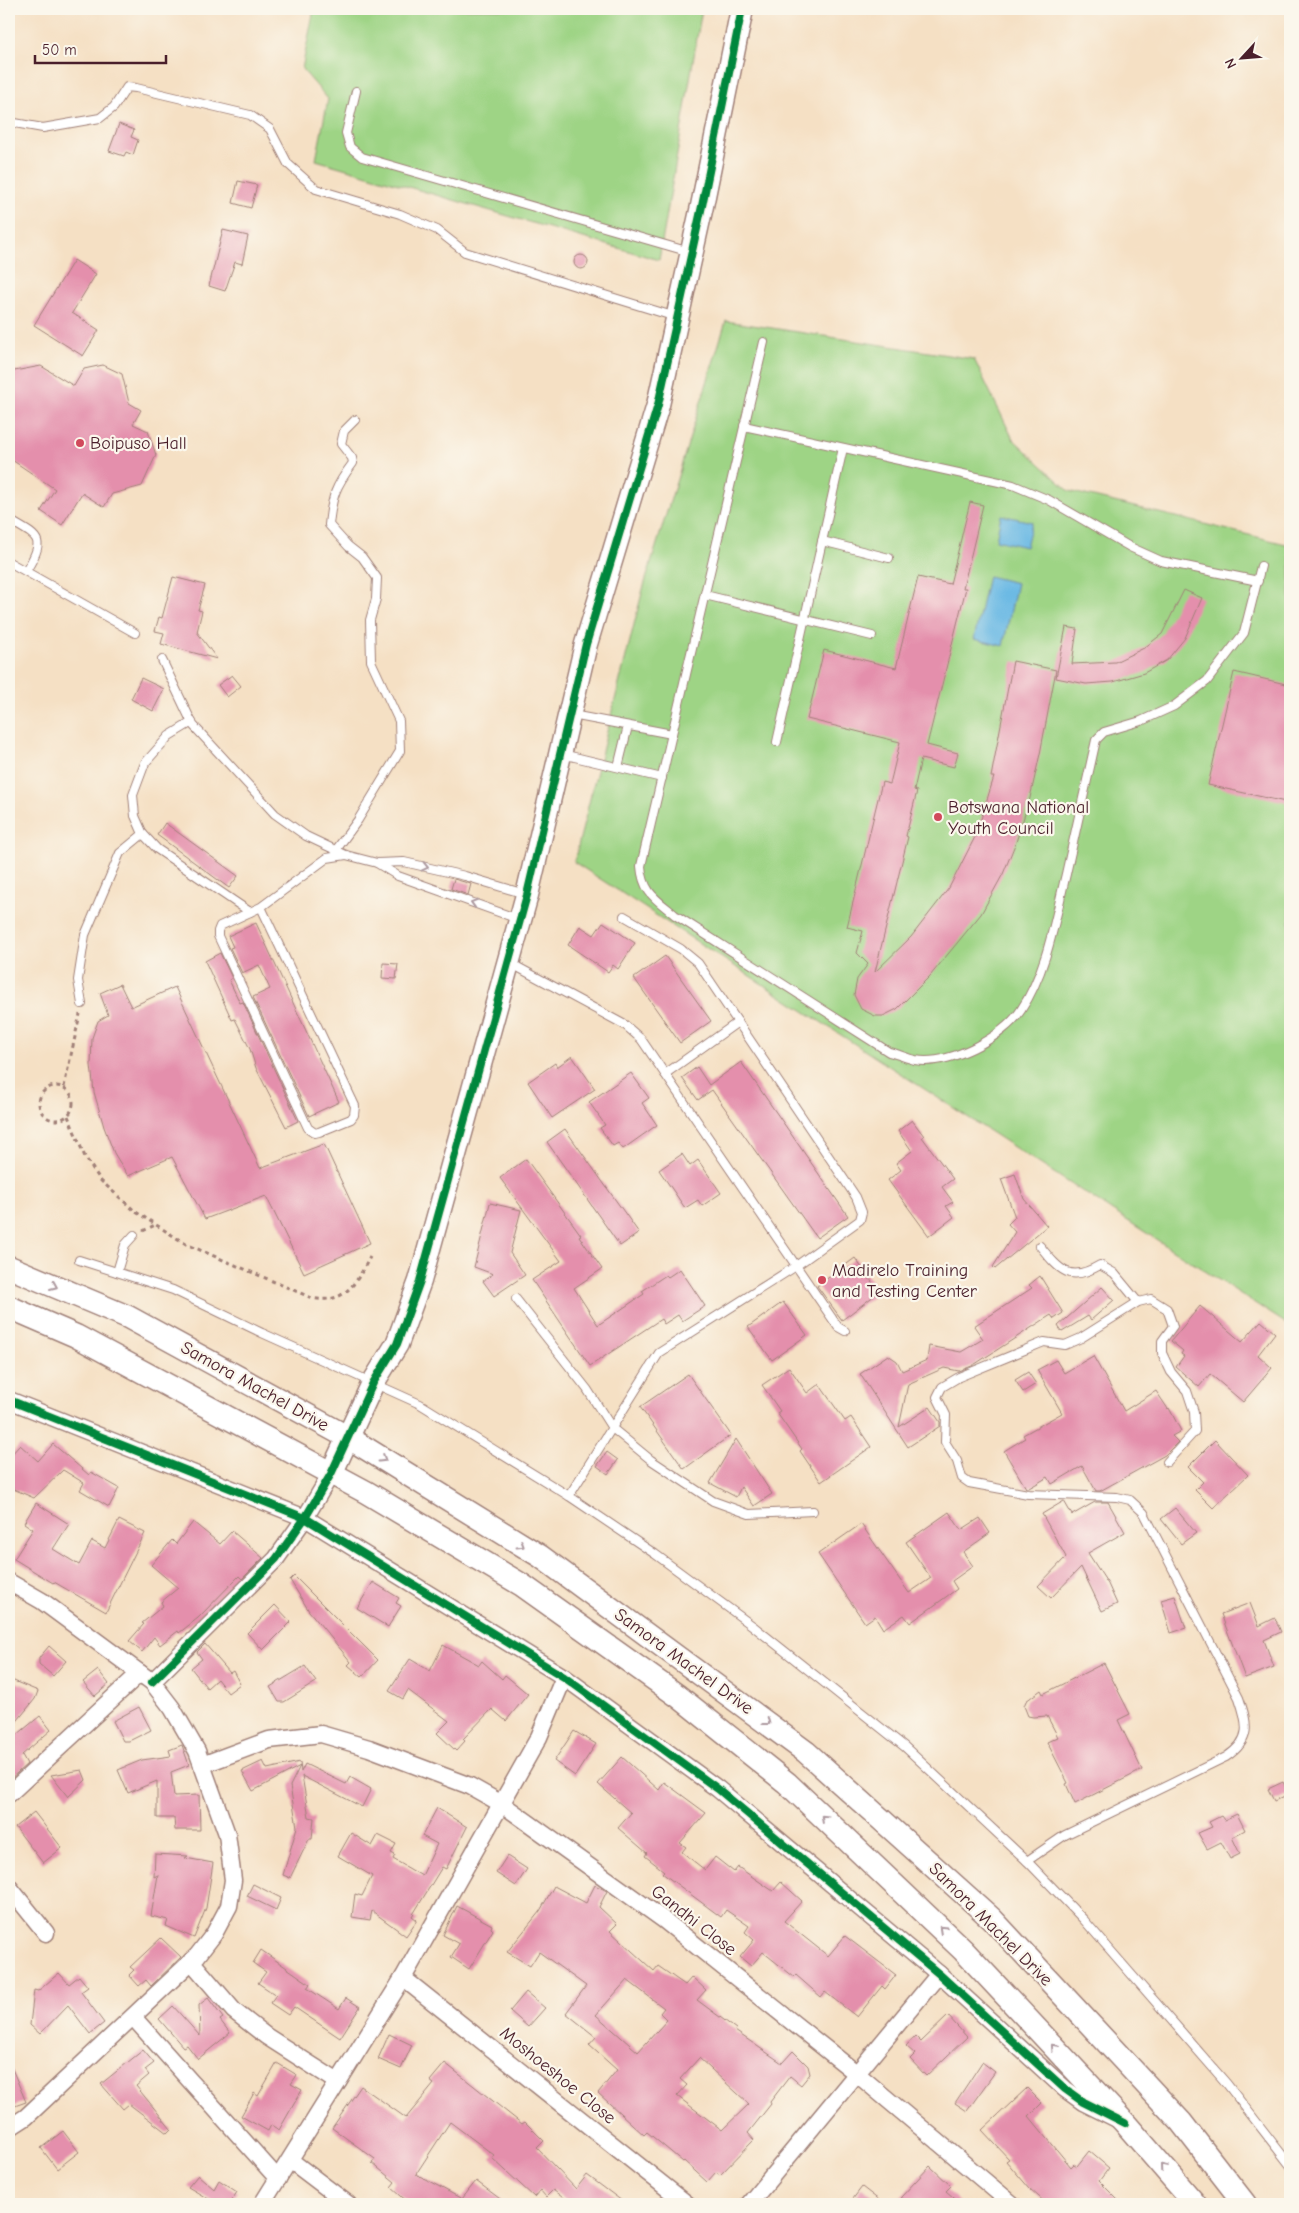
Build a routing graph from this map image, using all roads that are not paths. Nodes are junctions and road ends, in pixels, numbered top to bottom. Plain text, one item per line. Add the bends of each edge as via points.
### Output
1 (742, 9) edge
2 (356, 91) dead end
3 (9, 122) edge
4 (692, 252) junction
5 (677, 318) junction
6 (764, 342) dead end
7 (355, 420) dead end
8 (744, 426) junction
9 (843, 448) junction
10 (9, 520) edge
11 (822, 541) junction
12 (889, 558) dead end
13 (9, 562) edge
14 (1261, 566) dead end
15 (26, 571) junction
16 (1258, 582) junction
17 (705, 595) junction
18 (804, 619) junction
19 (136, 633) dead end
20 (872, 636) dead end
21 (162, 660) dead end
22 (570, 715) junction
23 (192, 722) junction
24 (628, 726) junction
25 (672, 734) junction
26 (777, 742) dead end
27 (560, 753) junction
28 (618, 767) junction
29 (662, 778) junction
30 (143, 834) junction
31 (336, 850) junction
32 (346, 855) junction
33 (377, 863) junction
34 (526, 895) junction
35 (261, 907) junction
36 (250, 912) junction
37 (624, 916) dead end
38 (520, 920) junction
39 (508, 962) junction
40 (82, 1004) road end
41 (738, 1022) junction
42 (665, 1074) junction
43 (134, 1235) dead end
44 (1040, 1246) dead end
45 (78, 1260) dead end
46 (796, 1266) junction
47 (9, 1268) edge
48 (116, 1272) junction
49 (516, 1299) dead end
50 (1138, 1302) junction
51 (9, 1307) edge
52 (845, 1331) dead end
53 (373, 1384) junction
54 (9, 1400) edge
55 (612, 1428) junction
56 (349, 1438) junction
57 (1167, 1462) dead end
58 (331, 1474) junction
59 (569, 1496) junction
60 (813, 1511) dead end
61 (306, 1518) junction
62 (9, 1582) edge
63 (564, 1677) junction
64 (146, 1678) junction
65 (202, 1765) junction
66 (9, 1794) edge
67 (502, 1804) junction
68 (1027, 1861) junction
69 (9, 1888) edge
70 (46, 1933) dead end
71 (191, 1961) junction
72 (939, 1974) junction
73 (403, 1978) junction
74 (132, 2017) junction
75 (856, 2073) junction
76 (338, 2082) junction
77 (1125, 2123) junction
78 (9, 2128) edge
79 (290, 2160) junction
80 (1290, 2165) edge
81 (278, 2179) junction
82 (262, 2204) edge
83 (348, 2204) edge
84 (687, 2204) edge
85 (749, 2204) edge
86 (1012, 2204) edge
87 (1195, 2204) edge
88 (1244, 2204) edge

1 - 4 main road
2 - 4 lane via 346,133 350,147 362,157
3 - 5 lane via 43,128 100,118 114,107 128,88 250,115 270,129 288,164 316,189 400,214 437,230 465,252
4 - 5 main road
5 - 22 main road via 658,405 586,644
6 - 8 lane
7 - 31 lane via 344,431 341,444 354,464 338,484 329,525 362,557 377,578 370,620 371,661 399,721 400,751
8 - 9 lane
8 - 17 lane
9 - 11 lane
9 - 16 lane via 1013,485 1049,500 1130,547 1162,561
10 - 15 lane via 30,532 39,545
11 - 12 lane
11 - 18 lane
13 - 15 lane
14 - 16 lane
15 - 19 lane
16 - 29 lane via 1244,632 1207,681 1174,706 1141,721 1104,732 1096,740 1058,909 1037,981 1020,1012 990,1039 942,1059 916,1060 889,1052 675,915 649,893 642,879 642,866
17 - 18 lane
17 - 25 lane
18 - 20 lane
18 - 26 lane
21 - 23 lane
22 - 24 lane
22 - 27 main road
23 - 30 lane via 169,736 145,763 133,795 135,816
23 - 31 lane via 276,814 306,836
24 - 25 lane
24 - 28 lane
25 - 29 lane
27 - 28 lane
27 - 34 main road
28 - 29 lane
30 - 36 lane via 157,849
30 - 40 lane via 120,853 85,935 78,980
31 - 32 lane
32 - 33 lane
32 - 35 lane via 327,858
33 -> 34 lane via 404,862 466,876
38 -> 33 lane via 398,876
34 - 38 main road
35 - 36 lane
35 - 36 lane via 355,1106 351,1119 319,1132 314,1133 308,1128 218,936 220,926
37 - 41 lane via 681,949 698,963
38 - 39 main road
39 - 42 lane via 625,1025 641,1039
39 - 53 main road via 420,1282 397,1344
41 - 42 lane
41 - 46 lane via 856,1197 862,1212 860,1220
42 - 46 lane
43 - 48 lane via 124,1245
44 - 50 lane via 1056,1265 1071,1274 1086,1273 1100,1265 1114,1273
45 - 48 lane
46 - 52 lane via 838,1327
46 - 55 lane via 659,1353
47 -> 56 main road, Samora Machel Drive via 128,1317
48 - 53 lane via 173,1290
49 - 55 lane via 587,1389
50 - 57 lane via 1151,1299 1167,1309 1173,1326 1162,1341 1162,1353 1171,1372 1187,1391 1194,1412 1195,1431
50 - 68 lane via 1065,1345 1044,1342 942,1387 937,1397 946,1415 945,1442 957,1461 962,1478 969,1483 1028,1494 1117,1497 1130,1500 1144,1513 1240,1698 1246,1728 1237,1750 1226,1757 1065,1834
51 - 58 main road, Samora Machel Drive via 76,1336
53 - 56 main road
53 - 59 lane via 420,1404
54 - 61 street
55 - 59 lane
55 - 60 lane via 651,1460 713,1502 749,1514
56 - 58 main road
56 -> 88 main road, Samora Machel Drive via 540,1556 806,1752 992,1919 1181,2122
58 - 61 street
77 -> 58 main road, Samora Machel Drive via 963,1950 787,1783 678,1696 522,1585
59 - 68 lane via 753,1626 883,1729
61 - 63 street
61 - 64 street via 276,1559
62 - 64 street via 42,1602
63 - 67 street via 539,1737
63 - 72 street via 718,1789
64 - 65 street via 172,1708
64 - 66 street
65 - 67 street, Gandhi Close via 269,1740 321,1734 470,1786
65 - 71 street via 227,1834 233,1880 229,1906 222,1920
67 - 73 street
67 - 75 street, Gandhi Close via 664,1920
68 - 80 lane via 1084,1920 1227,2084
69 - 70 street
71 - 74 street
71 - 76 street via 234,2011 266,2036
72 - 75 street
72 - 77 street via 1065,2088 1083,2102
73 - 76 street
73 - 84 street, Moshoeshoe Close
74 - 78 street via 26,2117
74 - 81 street
75 - 85 street
75 - 86 street, Gandhi Close
76 - 79 street
87 -> 77 main road, Samora Machel Drive
79 - 81 street
79 - 83 street
81 - 82 street

